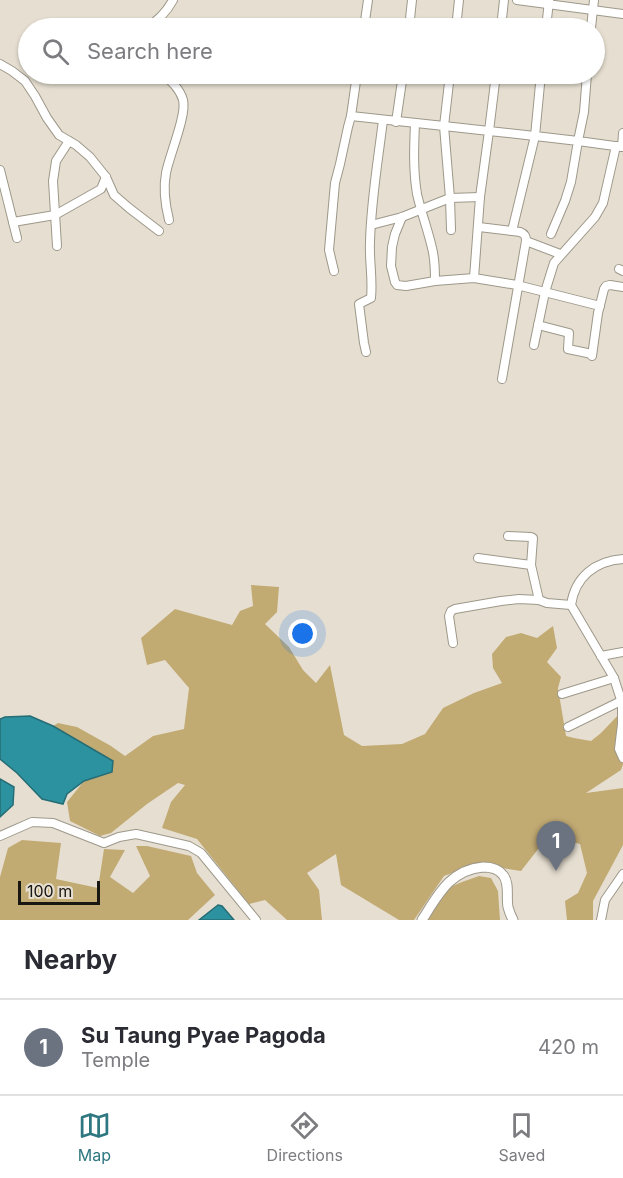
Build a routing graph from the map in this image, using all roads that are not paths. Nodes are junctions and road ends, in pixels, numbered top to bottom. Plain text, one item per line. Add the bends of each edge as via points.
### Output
1 (173, 0) edge
2 (368, 0) edge
3 (412, 0) edge
4 (459, 0) edge
5 (504, 0) edge
6 (517, 0) edge
7 (594, 0) edge
8 (549, 2) edge
9 (592, 10) junction
10 (623, 14) edge
11 (159, 18) edge
12 (365, 18) edge
13 (410, 18) edge
14 (457, 18) edge
15 (502, 18) edge
16 (547, 18) edge
17 (592, 18) edge
18 (0, 64) edge
19 (18, 76) edge
20 (27, 84) edge
21 (172, 84) edge
22 (356, 84) edge
23 (402, 84) edge
24 (449, 84) edge
25 (495, 84) edge
26 (540, 84) edge
27 (586, 84) edge
28 (351, 116) junction
29 (383, 120) junction
30 (396, 122) junction
31 (415, 123) junction
32 (444, 126) junction
33 (489, 131) junction
34 (623, 133) edge
35 (535, 136) junction
36 (69, 141) junction
37 (578, 141) junction
38 (620, 146) edge
39 (0, 170) edge
40 (106, 177) junction
41 (480, 196) junction
42 (450, 198) junction
43 (421, 209) junction
44 (55, 215) junction
45 (402, 217) junction
46 (169, 220) dead end
47 (13, 222) junction
48 (371, 225) junction
49 (479, 226) junction
50 (451, 230) dead end
51 (159, 231) dead end
52 (512, 231) junction
53 (551, 234) dead end
54 (16, 238) dead end
55 (526, 241) junction
56 (57, 246) dead end
57 (560, 254) junction
58 (333, 271) dead end
59 (474, 278) junction
60 (435, 281) junction
61 (518, 285) junction
62 (623, 287) edge
63 (545, 291) junction
64 (600, 306) junction
65 (538, 325) junction
66 (534, 345) dead end
67 (366, 352) dead end
68 (502, 379) dead end
69 (508, 536) dead end
70 (478, 558) dead end
71 (623, 559) edge
72 (531, 565) junction
73 (539, 600) junction
74 (571, 605) junction
75 (453, 643) dead end
76 (623, 652) edge
77 (601, 656) junction
78 (614, 678) junction
79 (562, 694) dead end
80 (621, 701) junction
81 (568, 727) dead end
82 (623, 758) edge
83 (0, 836) edge
84 (623, 874) edge
85 (256, 920) edge
86 (422, 920) edge
87 (513, 920) edge
88 (601, 920) edge

1 - 11 street
2 - 12 street
3 - 13 street
4 - 14 street
5 - 15 street
6 - 8 street
7 - 9 street
8 - 9 street
8 - 16 street
9 - 10 street
9 - 17 street
18 - 19 street
20 - 36 street via 59,135
21 - 46 street via 184,102 166,173 164,195
22 - 28 street
23 - 30 street
24 - 32 street
25 - 33 street
26 - 35 street
27 - 37 street
28 - 29 street
28 - 58 street via 335,183 329,250
29 - 30 street
29 - 48 street
30 - 31 street
31 - 32 street
31 - 43 street via 414,174
32 - 33 street
32 - 42 street
33 - 35 street
33 - 41 street
34 - 38 street
35 - 37 street
35 - 52 street
36 - 40 street via 90,157
36 - 44 street via 56,161 52,181
37 - 38 street
37 - 53 street via 571,182
38 - 57 street via 603,203
39 - 47 street
40 - 44 street via 101,189
40 - 51 street via 114,195
41 - 42 street
41 - 49 street
42 - 43 street
42 - 50 street
43 - 45 street
43 - 60 street via 435,260
44 - 47 street
44 - 56 street
45 - 48 street
45 - 60 street via 392,247 395,282 401,286
47 - 54 street
48 - 67 street via 372,291 370,298 359,304
49 - 52 street
49 - 59 street
52 - 55 street via 524,233
55 - 57 street
55 - 61 street
57 - 63 street
59 - 60 street
59 - 61 street
61 - 63 street
61 - 68 street
62 - 64 street via 606,286
63 - 64 street
63 - 65 street
64 - 65 street via 592,355 568,349 569,333
65 - 66 street
69 - 72 street via 533,538
70 - 72 street
71 - 74 street via 605,561 585,575 577,584
72 - 73 street
73 - 74 street
73 - 75 street via 501,601 451,611
74 - 77 street
76 - 77 street
77 - 78 street
78 - 79 street
78 - 80 street
80 - 81 street
80 - 82 street via 619,749
83 - 85 street via 32,822 43,822 104,843 136,834 189,846 201,853
84 - 88 street via 605,900
86 - 87 main road via 458,874 489,867 498,870 506,880

